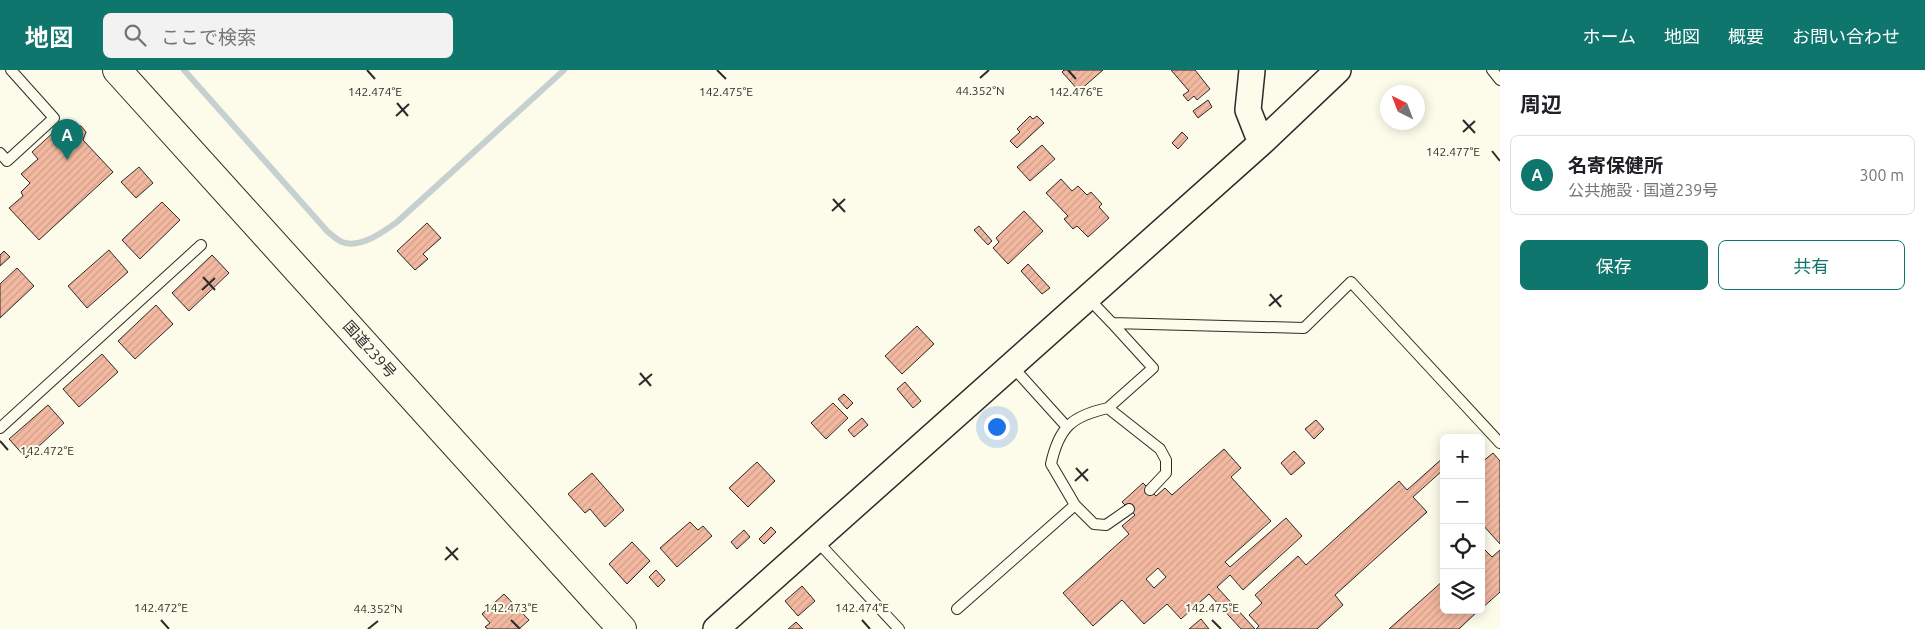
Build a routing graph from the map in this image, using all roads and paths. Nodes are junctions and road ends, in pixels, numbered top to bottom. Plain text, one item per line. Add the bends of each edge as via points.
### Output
1 (11, 70) edge
2 (117, 70) edge
3 (1252, 70) edge
4 (1338, 70) edge
5 (1492, 70) edge
6 (1500, 80) edge
7 (1261, 143) junction
8 (0, 153) edge
9 (200, 245) dead end
10 (1088, 297) junction
11 (1112, 323) junction
12 (1011, 365) junction
13 (1108, 408) junction
14 (1066, 426) junction
15 (0, 428) edge
16 (1500, 443) edge
17 (1150, 490) dead end
18 (1075, 505) junction
19 (1129, 509) dead end
20 (816, 540) junction
21 (957, 609) dead end
22 (622, 629) edge
23 (716, 629) edge
24 (899, 629) edge

1 - 8 lane via 54,118 7,161
2 - 22 highway, 国道239号
3 - 7 street via 1248,110
4 - 7 street
5 - 6 lane
7 - 10 street
9 - 15 lane
10 - 11 lane
10 - 12 street
11 - 13 lane via 1153,368
11 - 16 lane via 1304,328 1351,282
12 - 14 lane
12 - 20 street
13 - 14 lane via 1089,412
13 - 17 lane via 1160,449 1166,460 1166,473
14 - 18 lane via 1055,443 1051,464
18 - 19 lane via 1094,524 1106,525
18 - 21 lane
20 - 23 street
20 - 24 lane

